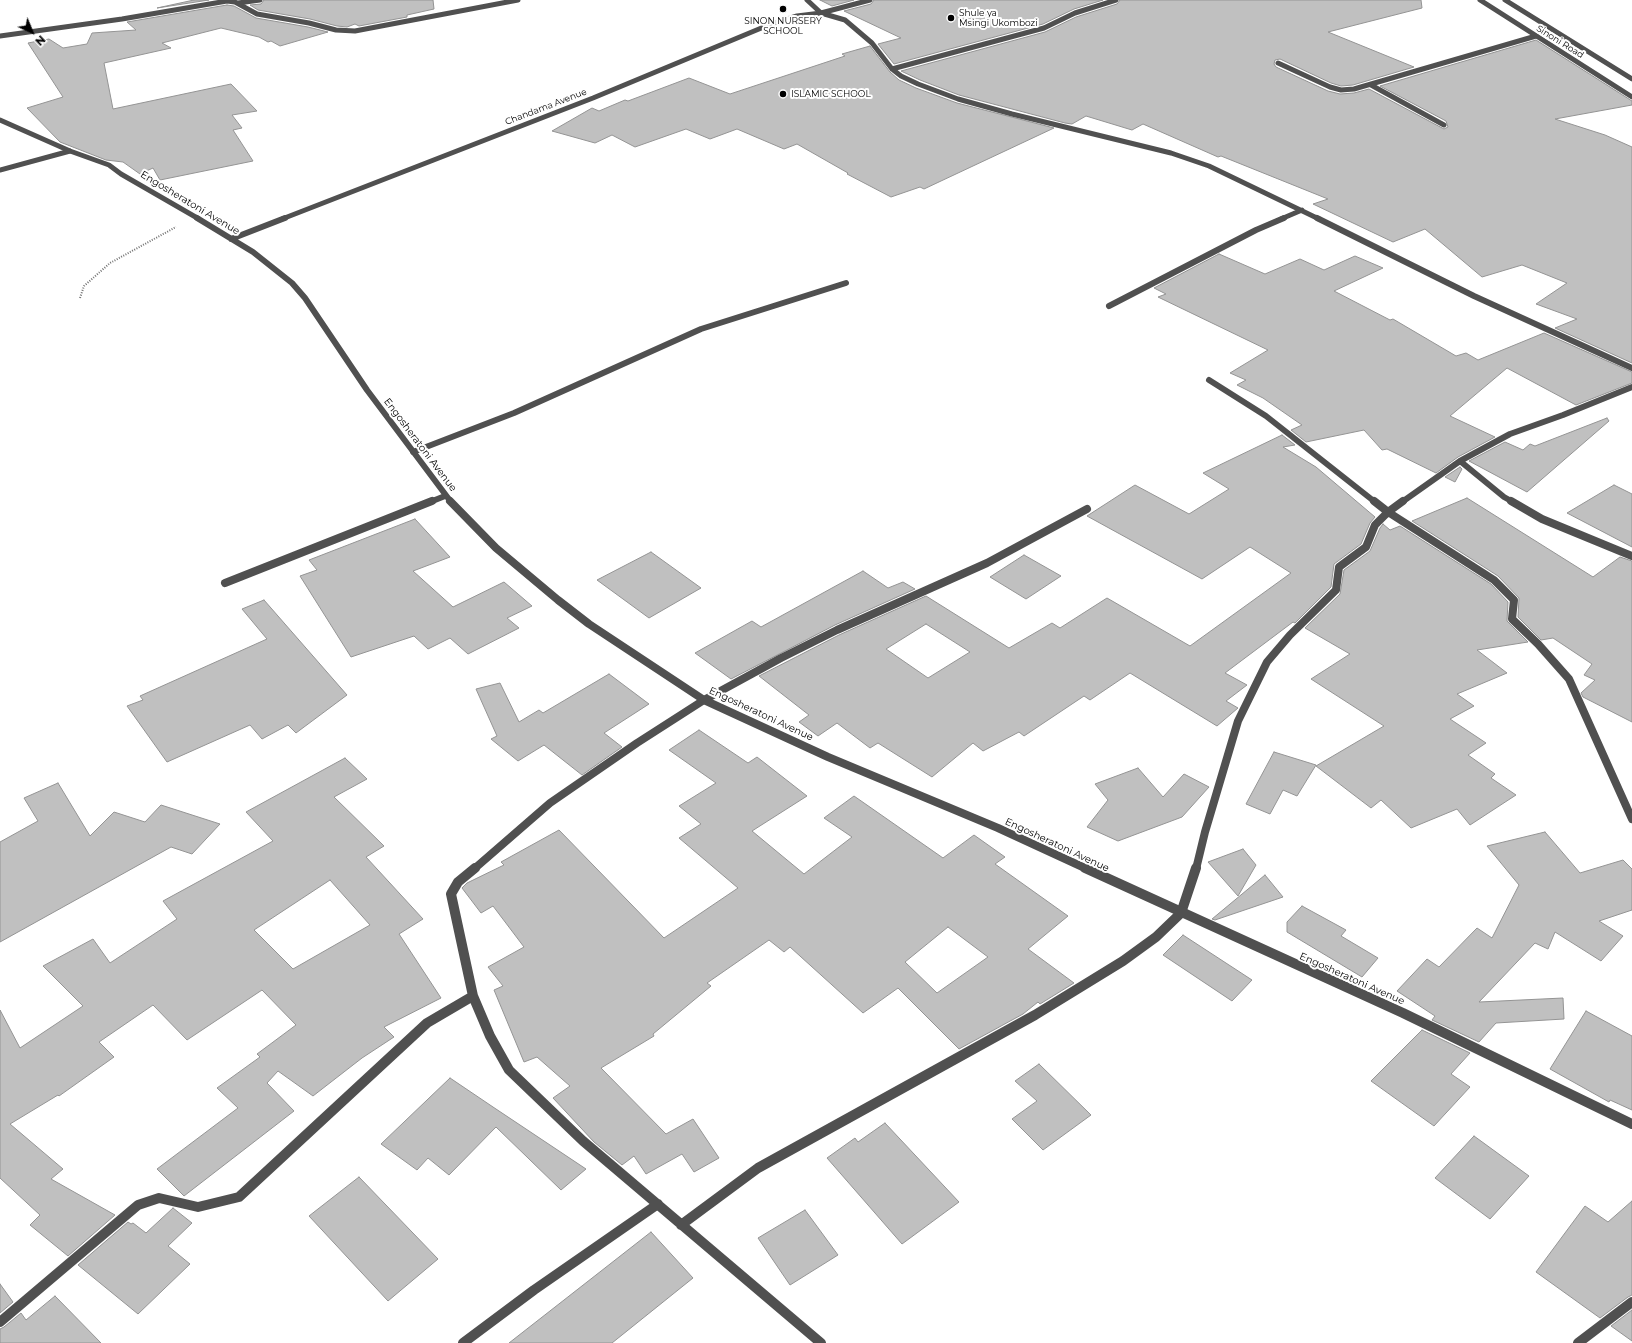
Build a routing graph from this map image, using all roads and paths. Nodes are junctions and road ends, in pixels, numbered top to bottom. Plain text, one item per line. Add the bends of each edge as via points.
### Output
1 (260, 0) edge
2 (518, 0) edge
3 (807, 0) edge
4 (870, 0) edge
5 (1116, 0) edge
6 (1480, 0) edge
7 (1505, 0) edge
8 (238, 4) junction
9 (821, 13) junction
10 (0, 36) edge
11 (1536, 36) junction
12 (1278, 63) dead end
13 (892, 69) junction
14 (1632, 79) edge
15 (1371, 85) junction
16 (1632, 97) edge
17 (0, 120) edge
18 (1444, 124) dead end
19 (70, 151) junction
20 (0, 170) edge
21 (1302, 210) junction
22 (194, 216) junction
23 (231, 239) junction
24 (846, 283) dead end
25 (80, 298) dead end
26 (1109, 306) dead end
27 (1632, 368) edge
28 (1209, 380) dead end
29 (1632, 386) edge
30 (413, 452) junction
31 (1460, 461) junction
32 (445, 496) junction
33 (1087, 509) dead end
34 (1388, 512) junction
35 (1632, 556) edge
36 (225, 583) dead end
37 (704, 700) junction
38 (1632, 819) edge
39 (1180, 913) junction
40 (473, 996) junction
41 (1632, 1124) edge
42 (658, 1204) junction
43 (681, 1225) junction
44 (1632, 1302) edge
45 (0, 1322) edge
46 (463, 1343) edge
47 (821, 1343) edge
48 (1578, 1343) edge

1 - 8 street
2 - 8 street via 349,31 257,14
3 - 9 street
4 - 9 street, Chandama Avenue
5 - 13 street via 1075,13 1044,28
6 - 11 street, Sinoni Road
7 - 14 street, Sinoni Road
8 - 10 street via 221,1 115,20
9 - 13 street via 845,20 855,27 872,43
9 - 23 street, Chandama Avenue via 797,16 745,34 586,101
11 - 15 street
11 - 16 street, Sinoni Road
12 - 15 street via 1341,90
13 - 21 street via 901,76 958,99 1170,153 1208,166
15 - 18 street
17 - 19 street, Engosheratoni Avenue
19 - 20 street
19 - 22 street, Engosheratoni Avenue via 109,165
21 - 26 street via 1256,230
21 - 27 street via 1474,296
22 - 23 street, Engosheratoni Avenue
22 - 25 path via 110,263 84,286
23 - 30 street, Engosheratoni Avenue via 275,268 305,298 366,390
24 - 30 street via 701,329 514,413
28 - 34 street via 1266,416
29 - 31 street via 1564,415 1510,434
30 - 32 street, Engosheratoni Avenue
31 - 34 street
31 - 35 street via 1504,497 1542,519
32 - 36 street
32 - 37 street, Engosheratoni Avenue via 496,548 558,600 589,624
33 - 37 street via 987,564 837,630
34 - 38 street via 1494,580 1514,600 1512,619 1569,679
34 - 39 street via 1375,525 1366,547 1339,567 1336,590 1290,635 1267,662 1238,721 1197,866
37 - 39 street, Engosheratoni Avenue via 998,828
37 - 40 street via 550,803 458,882 451,894
39 - 41 street, Engosheratoni Avenue via 1403,1013
39 - 43 street via 1156,937 1088,984 758,1168
40 - 42 street via 490,1036 509,1070 583,1141
40 - 45 street via 427,1023 239,1196 198,1207 160,1198 138,1205
42 - 43 street
42 - 46 street
43 - 47 street
44 - 48 street

